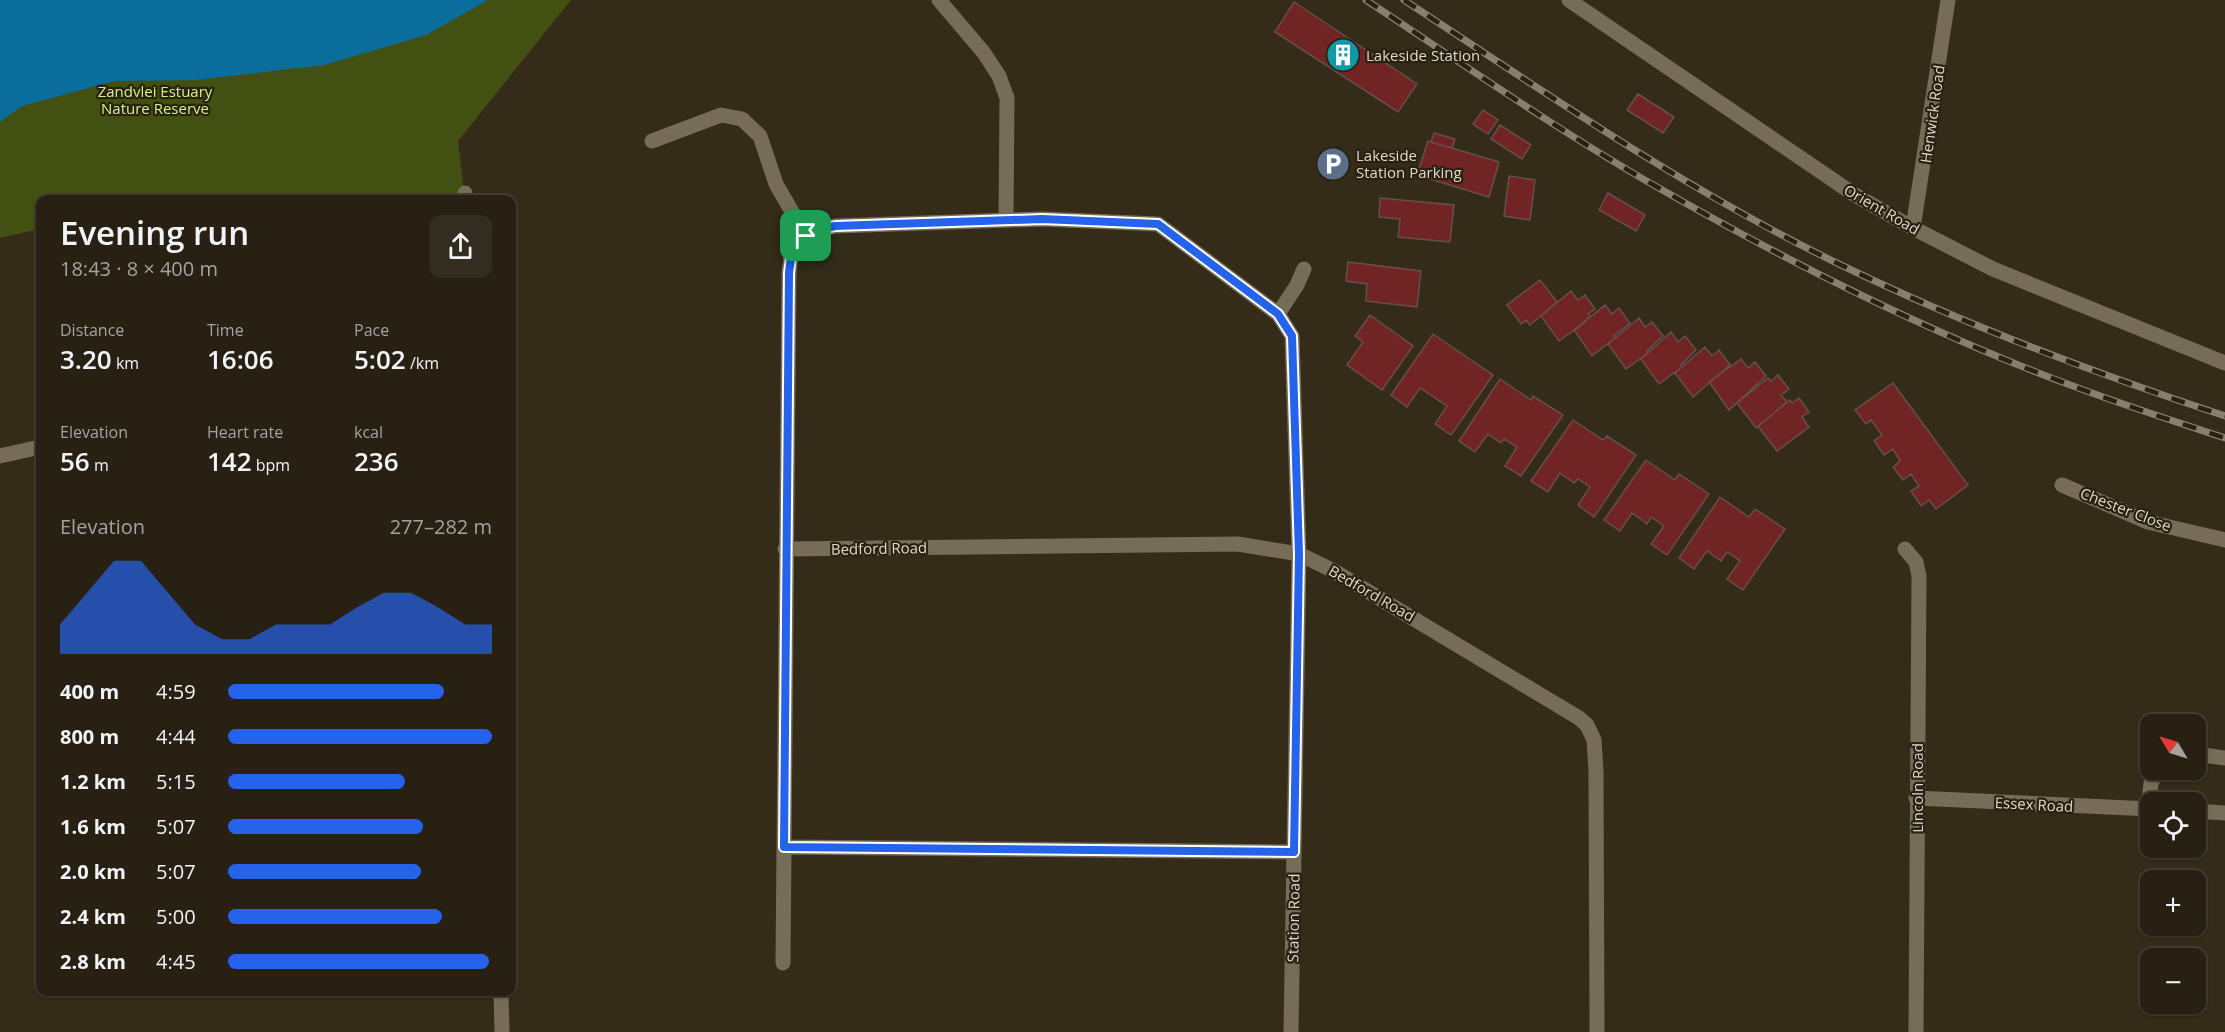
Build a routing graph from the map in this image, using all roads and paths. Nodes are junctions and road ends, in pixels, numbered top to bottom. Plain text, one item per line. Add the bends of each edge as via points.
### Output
1 (939, 0) edge
2 (1569, 0) edge
3 (1948, 0) edge
4 (652, 141) dead end
5 (1006, 220) junction
6 (1913, 228) junction
7 (806, 236) junction
8 (1304, 269) dead end
9 (1278, 314) junction
10 (2225, 363) edge
11 (36, 448) edge
12 (0, 456) edge
13 (2062, 485) dead end
14 (2225, 540) edge
15 (785, 549) junction
16 (1905, 549) dead end
17 (1299, 554) junction
18 (2206, 755) edge
19 (2225, 758) edge
20 (1916, 798) junction
21 (2140, 809) edge
22 (2206, 812) edge
23 (2225, 813) edge
24 (784, 847) junction
25 (1294, 852) junction
26 (783, 963) dead end
27 (501, 996) edge
28 (502, 1032) edge
29 (1291, 1032) edge
30 (1597, 1032) edge
31 (1916, 1032) edge

1 - 5 street via 984,53 1007,98
2 - 6 street, Orient Road via 1855,195
3 - 6 street, Henwick Road
4 - 7 street via 721,115 742,119 760,136 776,184
5 - 7 street via 835,226
5 - 9 street via 1158,224
6 - 10 street, Orient Road via 1992,269
7 - 15 street via 792,249 790,257
8 - 9 street
9 - 17 street, Station Road via 1292,336
11 - 12 street
13 - 14 street, Chester Close via 2148,522
15 - 17 street, Bedford Road via 1238,544
15 - 24 street
16 - 20 street, Lincoln Road via 1916,562 1919,576
17 - 25 street, Station Road
17 - 30 street, Bedford Road via 1425,624 1587,725 1594,740 1596,771
18 - 19 street
20 - 21 street, Essex Road
20 - 31 street, Lincoln Road
22 - 23 street
24 - 25 street
24 - 26 street
25 - 29 street, Station Road
27 - 28 street

